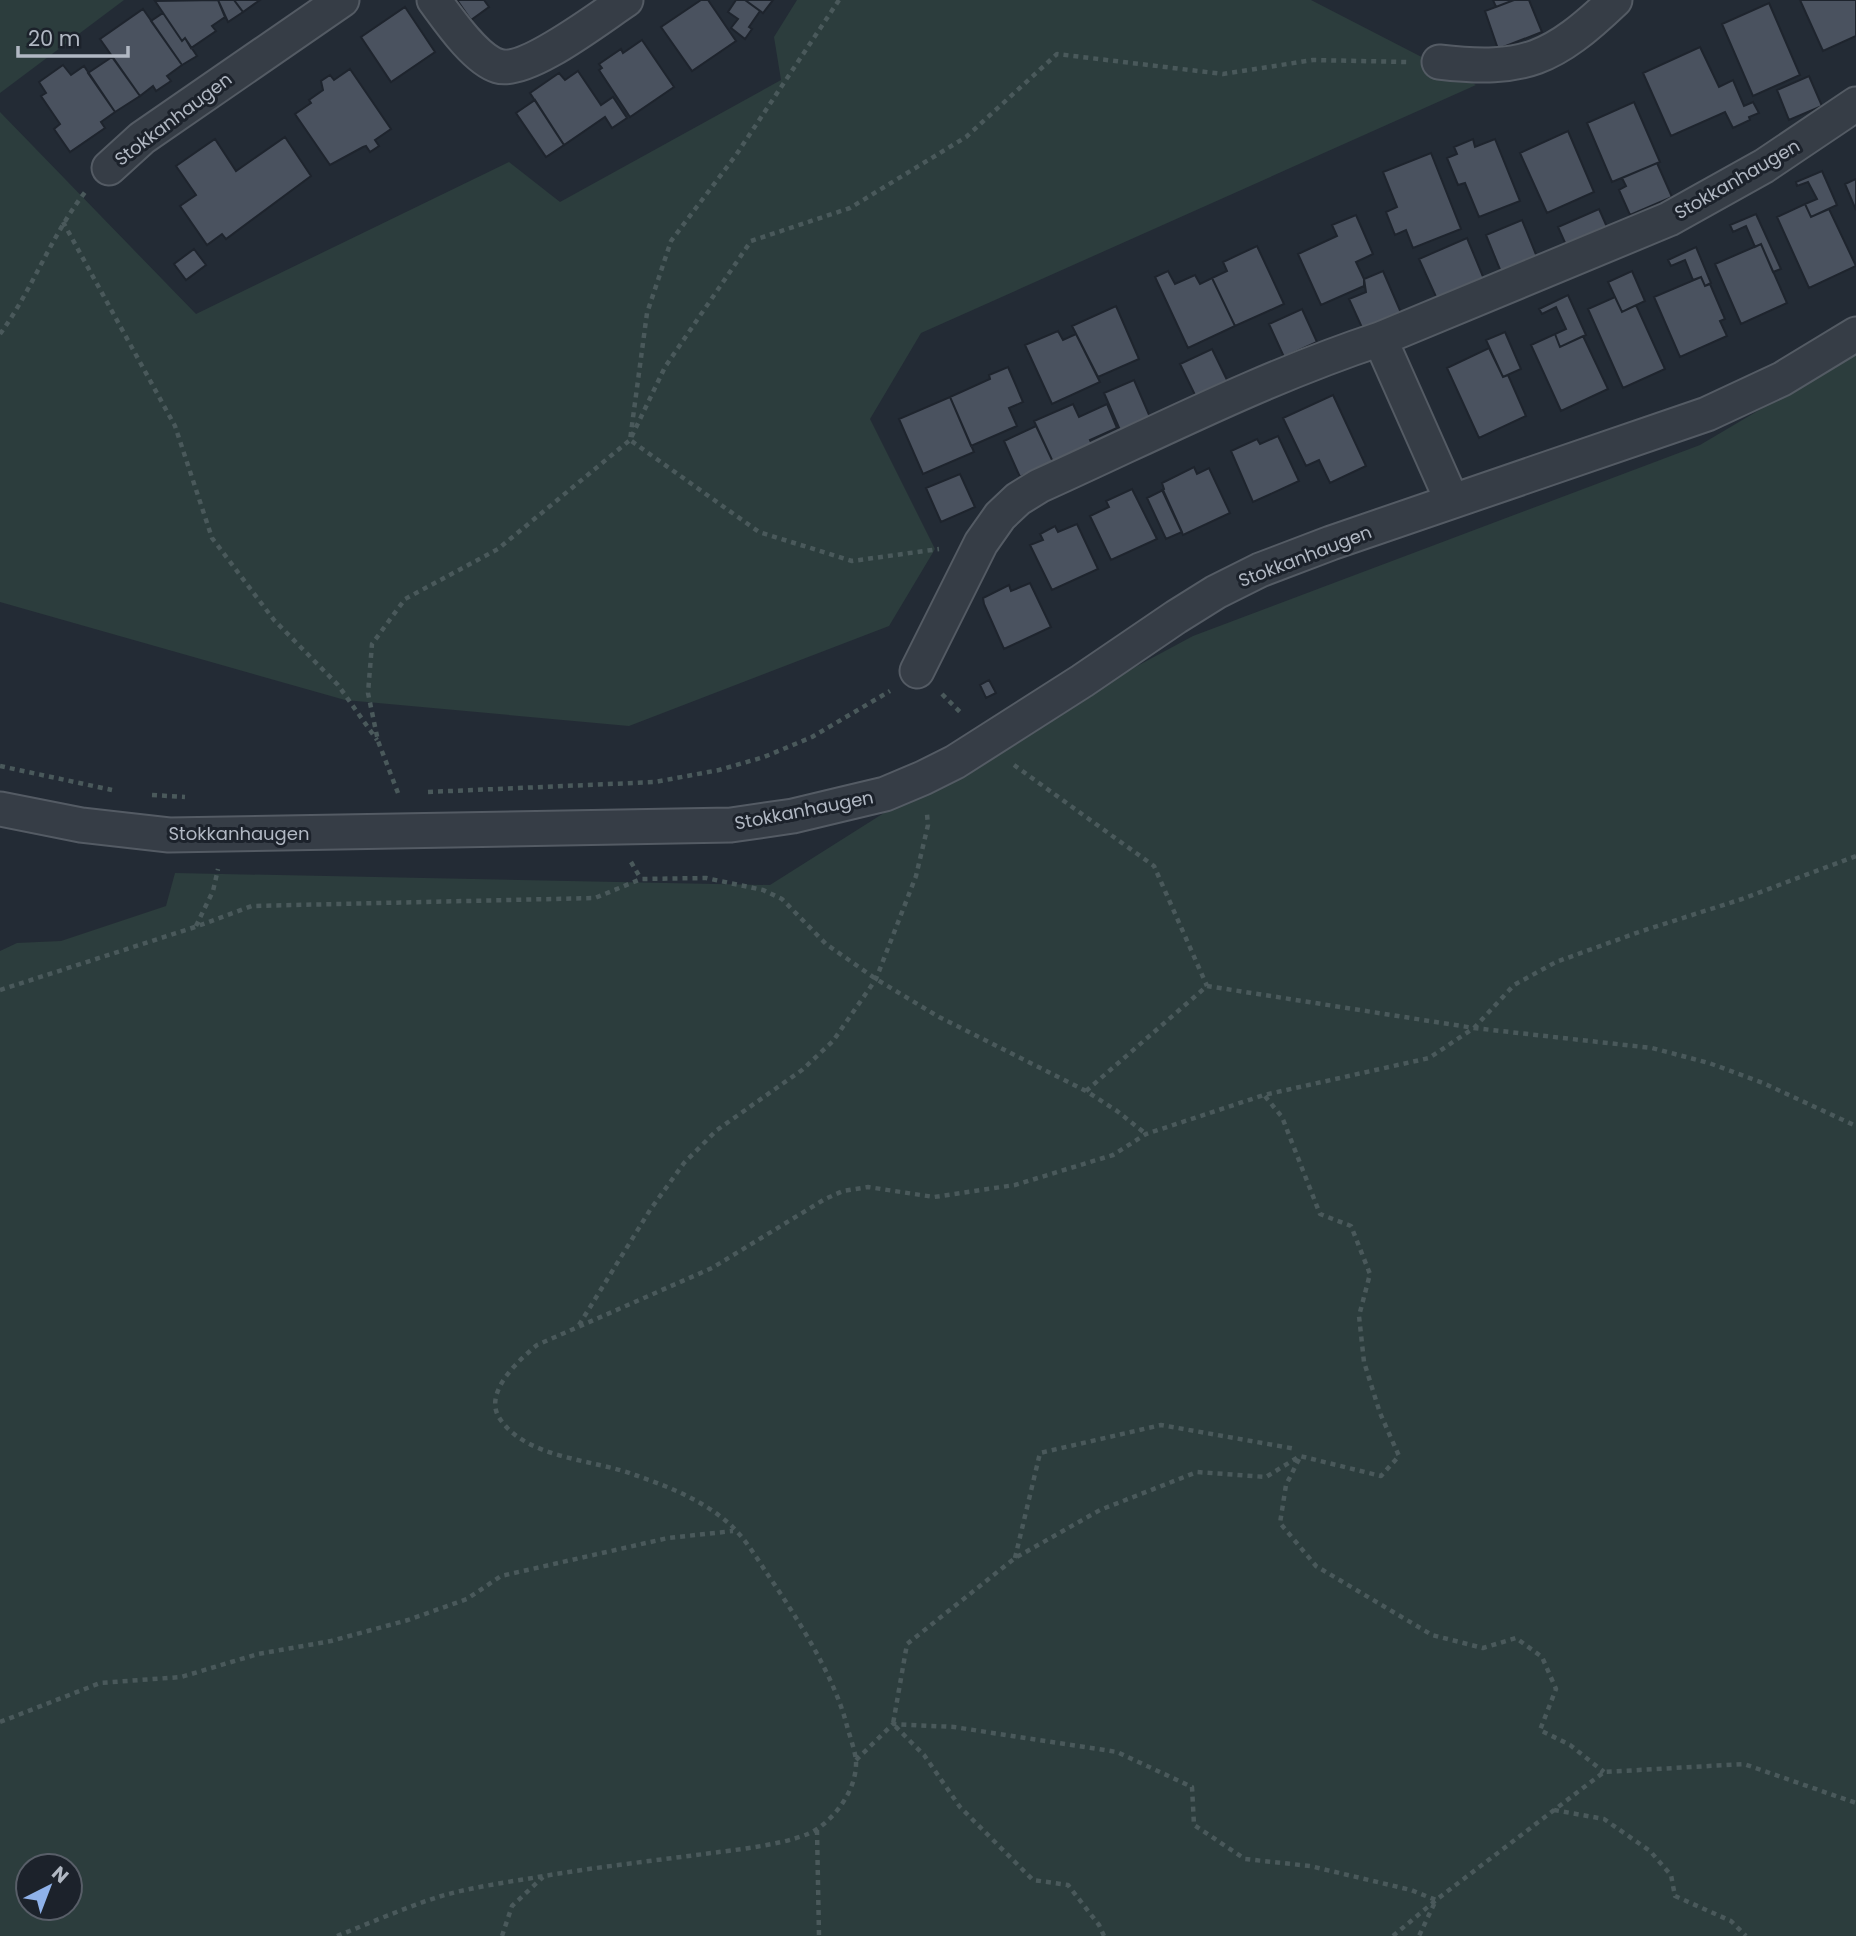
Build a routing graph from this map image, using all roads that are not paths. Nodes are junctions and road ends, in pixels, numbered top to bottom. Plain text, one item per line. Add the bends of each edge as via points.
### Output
1 (342, 0) edge
2 (434, 0) edge
3 (626, 0) edge
4 (1615, 0) edge
5 (1439, 62) road end
6 (1856, 104) edge
7 (109, 168) road end
8 (1856, 334) edge
9 (1380, 340) junction
10 (1452, 501) junction
11 (917, 671) road end
12 (0, 809) edge

1 - 7 street, Stokkanhaugen via 142,138
2 - 3 street via 481,55 498,66 517,67
4 - 5 street via 1580,32 1530,60 1485,67
6 - 9 street, Stokkanhaugen via 1764,166 1669,219
8 - 10 street, Stokkanhaugen via 1782,379 1707,414
9 - 10 street
9 - 11 street, Stokkanhaugen via 1250,388 1018,499 981,543
10 - 12 street, Stokkanhaugen via 1260,570 1216,592 923,778 885,794 793,816 731,825 169,835

